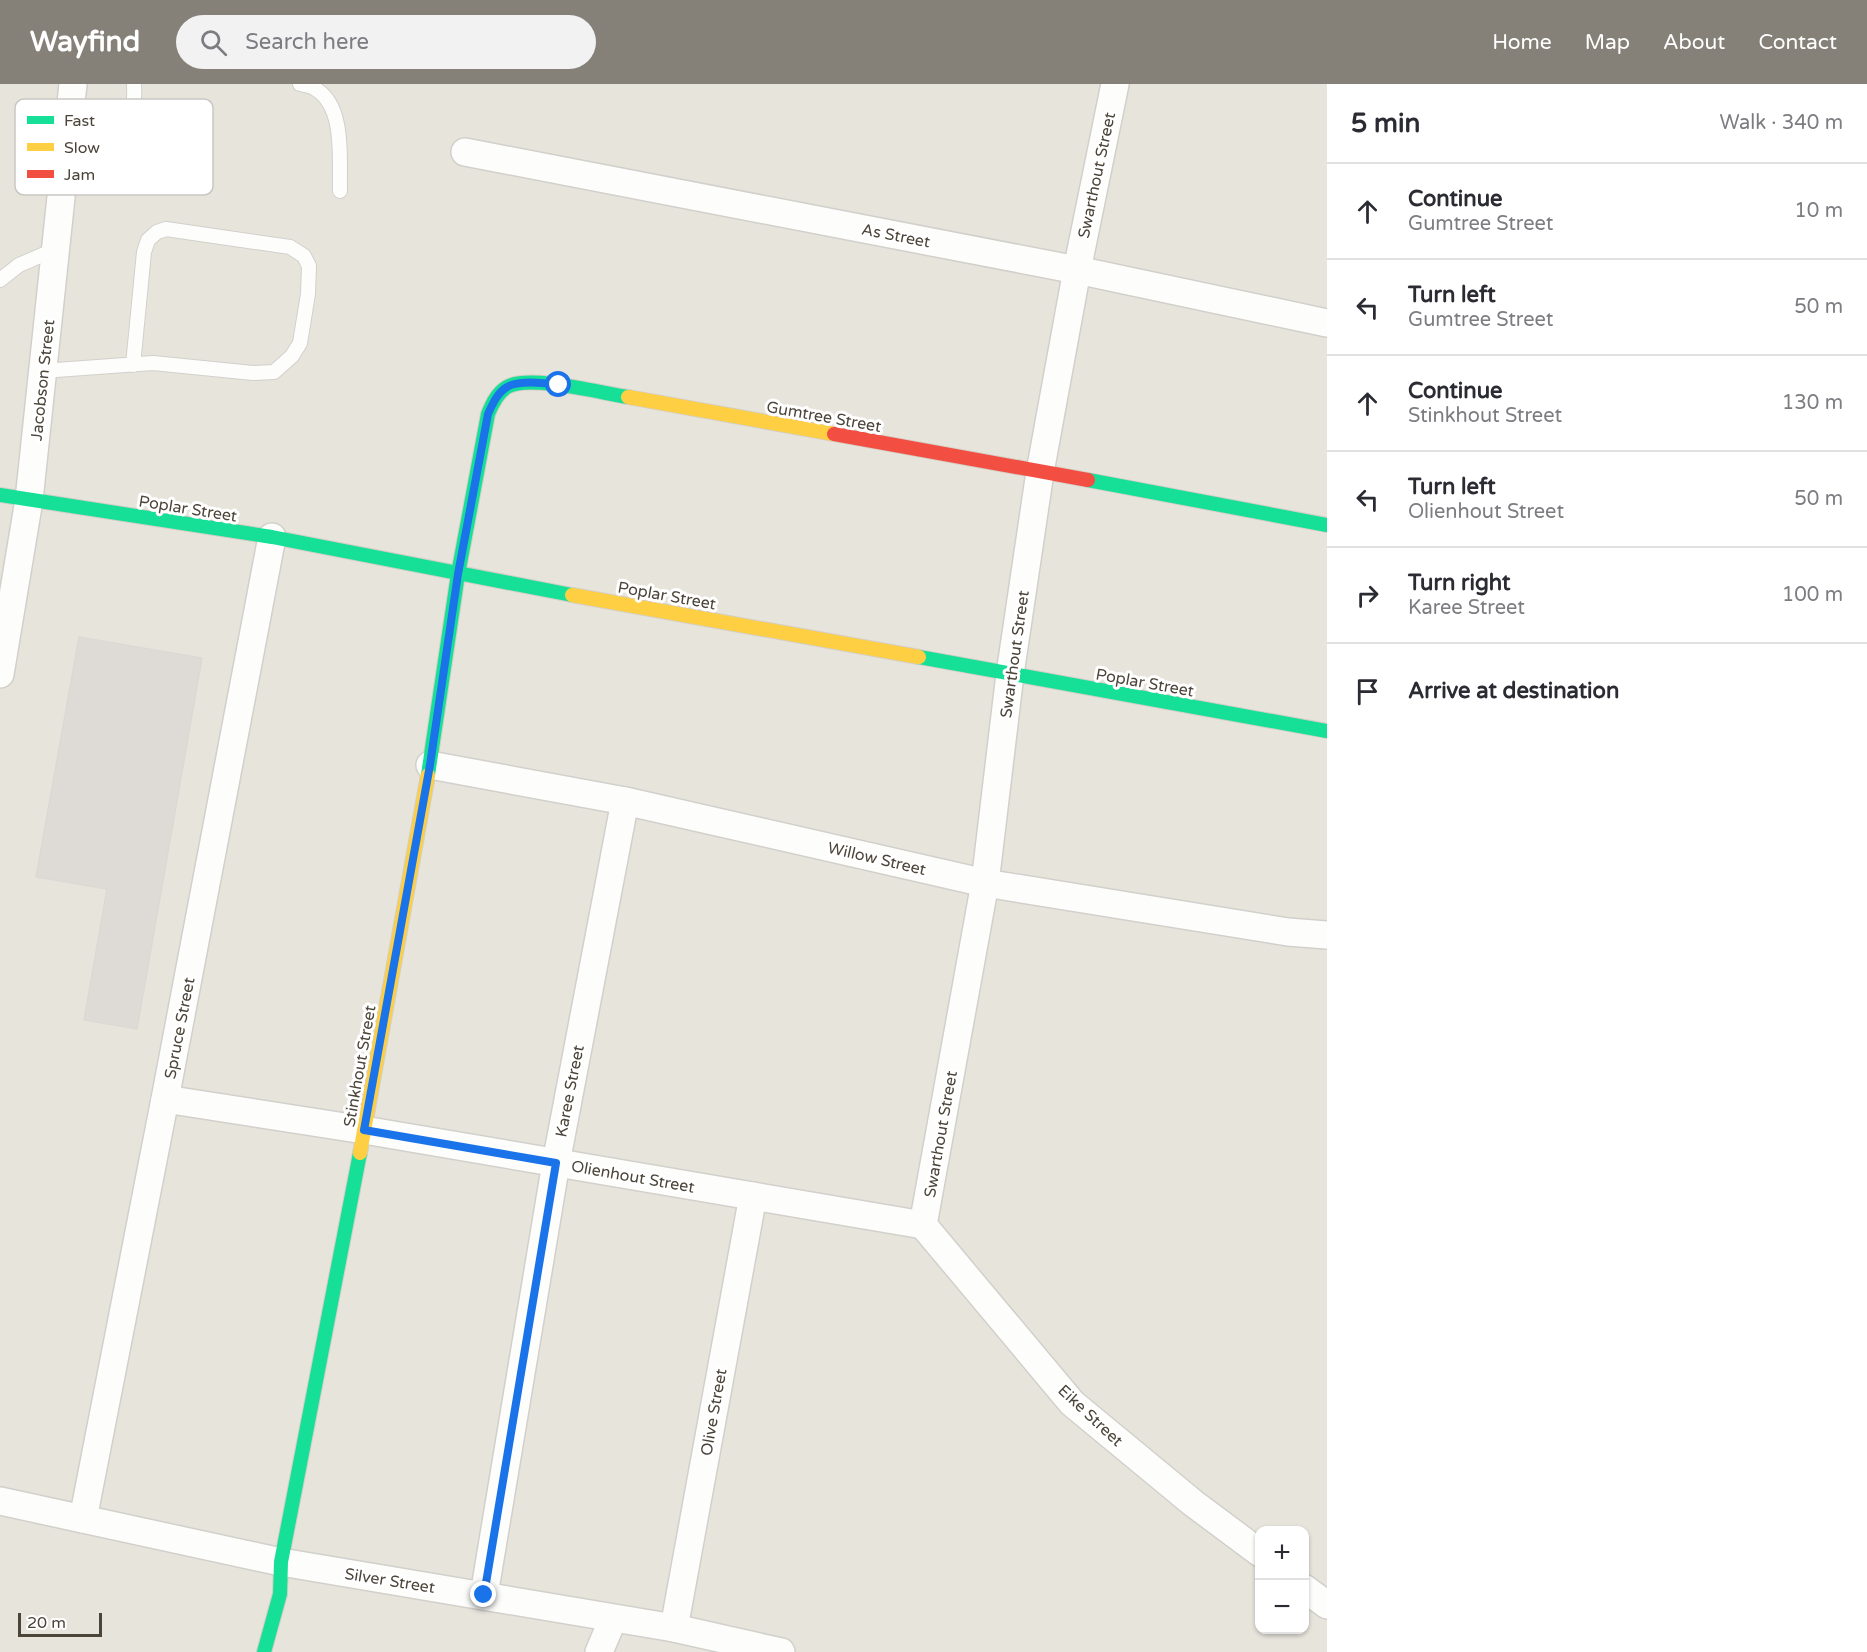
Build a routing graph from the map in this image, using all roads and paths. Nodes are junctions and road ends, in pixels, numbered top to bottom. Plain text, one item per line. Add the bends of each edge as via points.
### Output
1 (73, 84) edge
2 (300, 84) edge
3 (1115, 84) edge
4 (71, 99) edge
5 (465, 152) dead end
6 (340, 191) dead end
7 (61, 195) edge
8 (56, 249) junction
9 (1077, 270) junction
10 (0, 280) edge
11 (1327, 323) edge
12 (133, 365) junction
13 (42, 371) junction
14 (1040, 472) junction
15 (0, 495) edge
16 (29, 500) junction
17 (1327, 525) edge
18 (272, 537) junction
19 (458, 574) junction
20 (0, 674) edge
21 (1010, 674) junction
22 (1327, 731) edge
23 (430, 765) junction
24 (625, 801) junction
25 (985, 883) junction
26 (1327, 935) edge
27 (165, 1099) junction
28 (364, 1130) junction
29 (556, 1163) junction
30 (753, 1196) junction
31 (923, 1225) junction
32 (0, 1500) edge
33 (83, 1519) junction
34 (1255, 1549) edge
35 (281, 1562) junction
36 (1309, 1591) edge
37 (484, 1595) junction
38 (1327, 1605) edge
39 (613, 1619) junction
40 (674, 1628) junction
41 (264, 1652) edge
42 (598, 1652) edge
43 (781, 1652) edge

1 - 4 street, Jacobson Street
2 - 6 lane via 314,87 334,111
3 - 9 street, Swarthout Street
5 - 9 street, As Street
7 - 8 street, Jacobson Street
8 - 10 lane via 19,265
8 - 13 street, Jacobson Street
9 - 11 street, As Street
9 - 14 street, Swarthout Street
12 - 12 lane via 274,372 300,343 309,266 304,256 290,247 186,231 157,232 148,240 144,252
12 - 13 lane
13 - 16 street, Jacobson Street
14 - 17 street, Gumtree Street
14 - 19 street, Gumtree Street via 559,385 518,384 501,392 488,414
14 - 21 street, Swarthout Street
15 - 16 street, Poplar Street
16 - 18 street, Poplar Street
16 - 20 street, Jacobson Street
18 - 19 street, Poplar Street
18 - 27 street, Spruce Street
19 - 21 street, Poplar Street
19 - 23 street, Stinkhout Street
21 - 22 street, Poplar Street
21 - 25 street, Swarthout Street
23 - 24 street, Willow Street
23 - 28 street, Stinkhout Street
24 - 25 street, Willow Street
24 - 29 street, Karee Street
25 - 26 street, Willow Street
25 - 31 street, Swarthout Street
27 - 28 street, Olienhout Street
27 - 33 street, Spruce Street
28 - 29 street, Olienhout Street
28 - 35 street, Stinkhout Street
29 - 30 street, Olienhout Street
29 - 37 street, Karee Street
30 - 31 street, Olienhout Street
30 - 40 street, Olive Street
31 - 34 street, Eike Street via 1072,1403
32 - 33 street, Silver Street
33 - 35 street, Silver Street
35 - 37 street, Silver Street
35 - 41 street, Stinkhout Street via 280,1594
36 - 38 street
37 - 39 street, Silver Street
39 - 40 street, Silver Street
39 - 42 street
40 - 43 street, Silver Street

